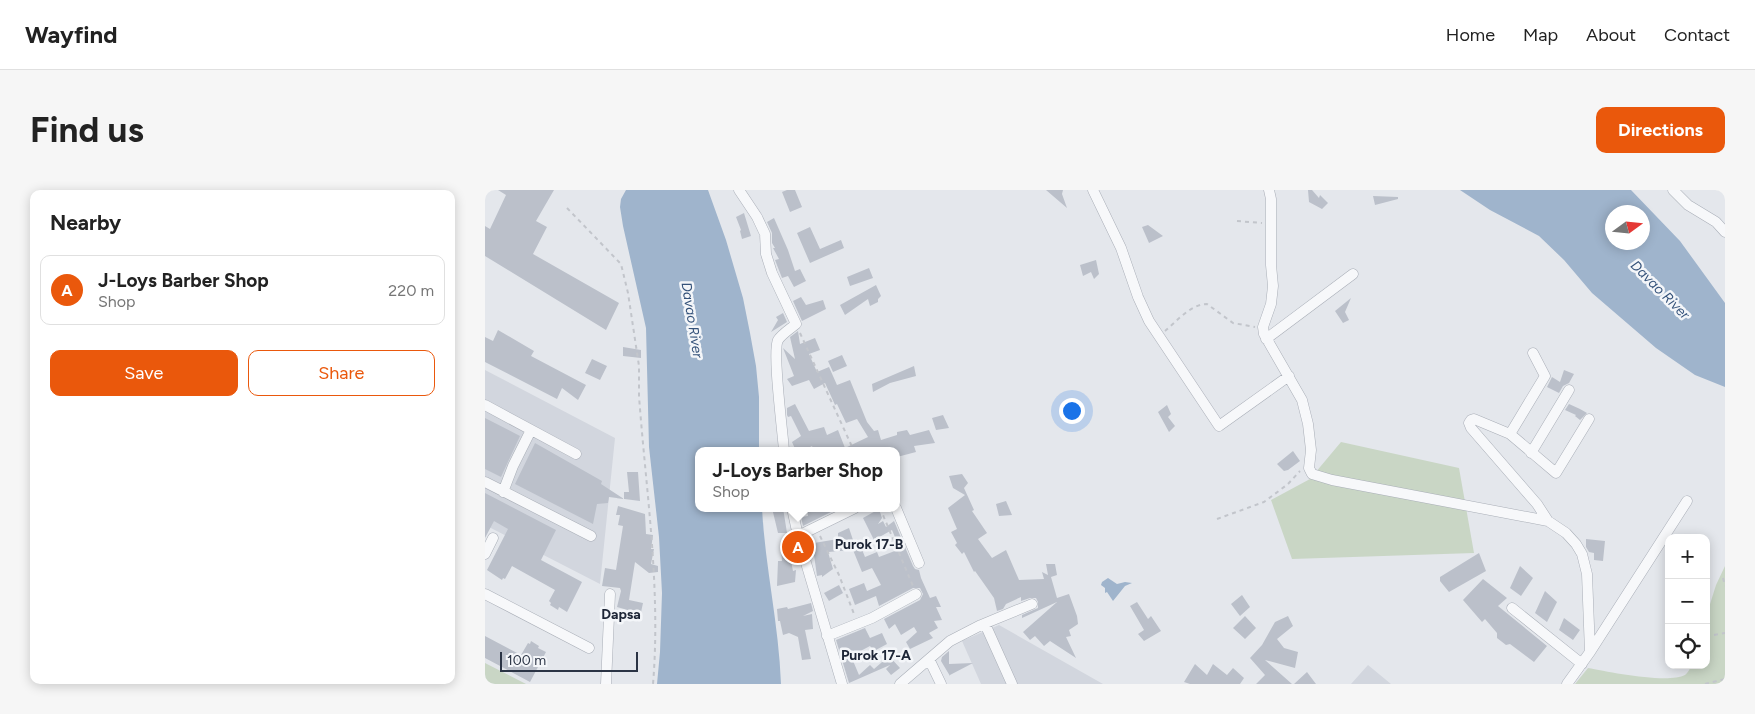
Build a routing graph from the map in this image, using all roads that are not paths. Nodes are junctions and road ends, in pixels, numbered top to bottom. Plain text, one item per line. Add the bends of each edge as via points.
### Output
1 (739, 190) edge
2 (1093, 190) edge
3 (1269, 190) edge
4 (1673, 190) edge
5 (1725, 232) edge
6 (1353, 274) dead end
7 (1265, 336) junction
8 (1533, 352) dead end
9 (1289, 376) junction
10 (1569, 390) dead end
11 (485, 405) edge
12 (1589, 419) dead end
13 (531, 430) junction
14 (1510, 434) junction
15 (785, 447) edge
16 (1531, 452) junction
17 (576, 454) dead end
18 (485, 482) edge
19 (503, 492) junction
20 (1687, 501) dead end
21 (793, 512) edge
22 (847, 512) edge
23 (898, 512) edge
24 (1548, 521) junction
25 (591, 536) dead end
26 (798, 536) junction
27 (493, 538) dead end
28 (485, 554) edge
29 (919, 563) dead end
30 (485, 594) edge
31 (610, 594) dead end
32 (916, 594) road end
33 (1032, 604) dead end
34 (1512, 608) dead end
35 (985, 624) junction
36 (827, 636) junction
37 (589, 648) dead end
38 (1590, 652) junction
39 (929, 659) junction
40 (1582, 664) junction
41 (606, 684) edge
42 (842, 684) edge
43 (900, 684) edge
44 (941, 684) edge
45 (1012, 684) edge
46 (1567, 684) edge

1 - 15 street via 765,234 766,254 772,273 796,324 777,342 776,347
2 - 9 street via 1121,248 1144,311 1219,426
3 - 7 street via 1273,286 1263,327
4 - 5 street
6 - 7 street
7 - 9 street
8 - 14 street via 1545,376
9 - 24 street via 1303,400 1312,474
10 - 16 street
11 - 13 street
12 - 16 street via 1556,473
13 - 17 street
13 - 19 street
14 - 16 street
14 - 24 street via 1474,418 1469,423
18 - 19 street
19 - 25 street
20 - 38 street
21 - 26 street
22 - 26 street
23 - 29 street
24 - 38 street via 1576,544 1585,564
26 - 36 street
27 - 28 street
30 - 37 street
31 - 41 street
32 - 36 street
33 - 35 street
34 - 40 street
35 - 39 street via 950,641
35 - 45 street
36 - 42 street
38 - 40 street
39 - 43 street
39 - 44 street
40 - 46 street

